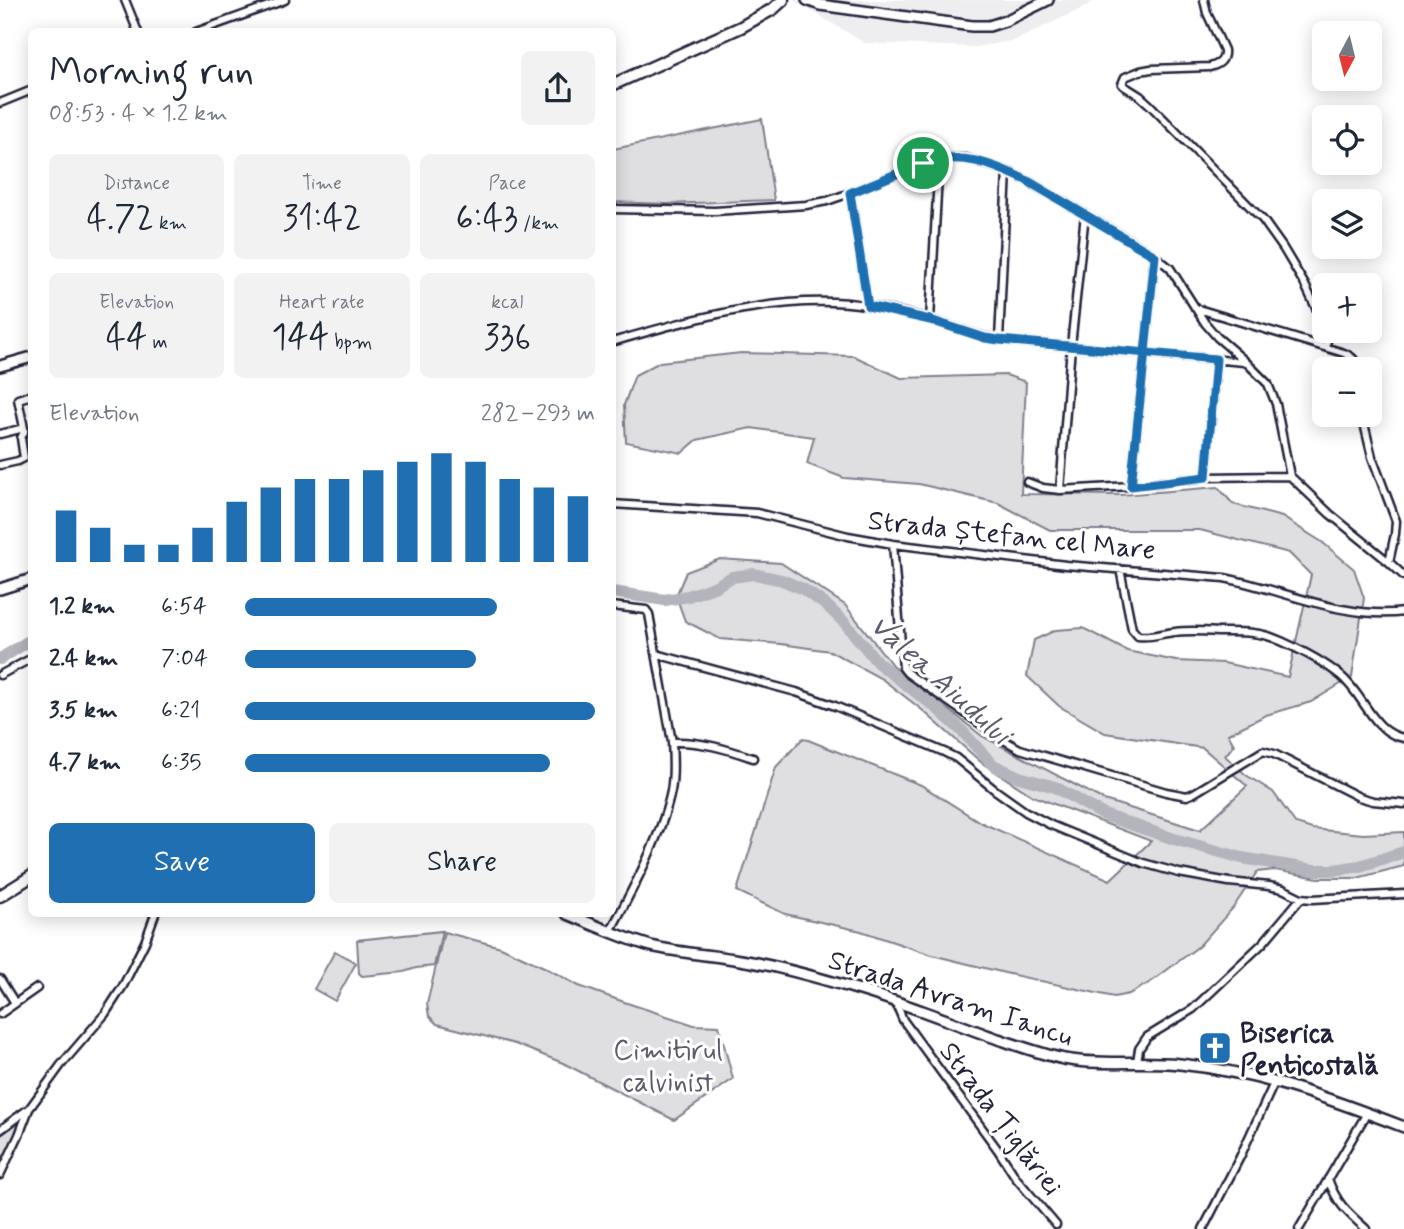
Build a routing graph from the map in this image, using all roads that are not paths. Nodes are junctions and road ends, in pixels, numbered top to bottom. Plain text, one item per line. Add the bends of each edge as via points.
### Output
1 (125, 0) edge
2 (285, 0) edge
3 (783, 0) edge
4 (807, 0) edge
5 (1048, 0) edge
6 (1204, 0) edge
7 (136, 28) edge
8 (207, 28) edge
9 (616, 83) edge
10 (28, 92) edge
11 (0, 103) edge
12 (939, 158) junction
13 (1007, 171) junction
14 (850, 193) junction
15 (616, 209) edge
16 (1084, 214) junction
17 (1155, 256) junction
18 (1312, 300) edge
19 (868, 306) junction
20 (1195, 308) junction
21 (930, 320) junction
22 (999, 340) junction
23 (616, 341) edge
24 (1326, 343) edge
25 (1071, 346) junction
26 (1325, 347) junction
27 (1144, 353) junction
28 (1350, 357) edge
29 (28, 358) edge
30 (1216, 359) junction
31 (1246, 362) junction
32 (0, 366) edge
33 (28, 397) edge
34 (28, 422) edge
35 (23, 425) junction
36 (1365, 427) edge
37 (0, 434) edge
38 (0, 465) edge
39 (1290, 476) junction
40 (1206, 477) junction
41 (1027, 482) dead end
42 (1131, 486) junction
43 (1060, 490) junction
44 (616, 504) edge
45 (1396, 521) junction
46 (1404, 521) edge
47 (893, 544) junction
48 (1389, 562) junction
49 (1120, 569) junction
50 (1404, 576) edge
51 (28, 580) edge
52 (0, 589) edge
53 (616, 606) edge
54 (1404, 612) edge
55 (656, 654) junction
56 (28, 660) edge
57 (0, 675) edge
58 (1404, 738) edge
59 (672, 742) junction
60 (753, 758) dead end
61 (1404, 804) edge
62 (28, 878) edge
63 (1404, 894) edge
64 (0, 896) edge
65 (1301, 898) junction
66 (154, 917) edge
67 (574, 917) edge
68 (610, 932) junction
69 (0, 979) edge
70 (37, 988) dead end
71 (895, 1001) junction
72 (15, 1003) junction
73 (0, 1014) edge
74 (1137, 1062) junction
75 (1275, 1081) junction
76 (29, 1109) junction
77 (1367, 1113) junction
78 (1404, 1127) edge
79 (0, 1130) edge
80 (0, 1175) edge
81 (1328, 1180) junction
82 (1056, 1224) dead end
83 (1203, 1229) edge
84 (1299, 1229) edge
85 (1366, 1229) edge

1 - 7 street
2 - 8 street
3 - 9 main road via 741,27
4 - 5 main road via 972,26 989,26
6 - 18 street via 1224,50 1218,65 1140,71 1122,83 1150,105 1263,220
10 - 11 street
12 - 13 street via 966,158
12 - 14 street
12 - 21 street
13 - 16 street
13 - 22 street
14 - 15 street via 787,207
14 - 19 street
16 - 17 street
16 - 25 street
17 - 20 street via 1170,268
17 - 27 street
19 - 21 street
19 - 23 street via 827,302 740,310
20 - 26 street
20 - 31 street via 1217,337
21 - 22 street
22 - 25 street
24 - 26 street
25 - 27 street
25 - 43 street
26 - 28 street
27 - 30 street
27 - 42 street
29 - 32 main road
30 - 31 street
30 - 40 street
31 - 39 street via 1272,390
33 - 35 street via 18,400
34 - 35 street
35 - 37 street
35 - 38 street via 23,458
36 - 45 street
39 - 40 street
39 - 48 street
40 - 42 street
41 - 43 street
42 - 43 street
44 - 47 street, Strada Ștefan cel Mare via 757,513
45 - 46 street
45 - 48 street
47 - 49 street, Strada Ștefan cel Mare
47 - 61 street via 903,668 1020,749 1187,796 1264,751 1359,797
48 - 50 street
49 - 54 street, Strada Ștefan cel Mare via 1224,578 1347,610
49 - 58 street via 1132,628 1138,636 1185,631 1269,636 1341,676 1380,726
51 - 52 main road
53 - 55 street via 646,610
55 - 59 street
55 - 65 street via 796,692 944,752 1026,812 1143,863 1283,889
56 - 57 street
59 - 60 street
59 - 68 street via 671,788 665,813
62 - 64 main road
63 - 65 street
65 - 74 street via 1263,943 1193,1009 1147,1037
66 - 76 street via 115,999
67 - 68 main road, Strada Avram Iancu
68 - 71 main road, Strada Avram Iancu via 671,950 761,964
69 - 72 street
70 - 72 street
71 - 74 main road, Strada Avram Iancu via 1059,1058
71 - 82 street, Strada Țiglăriei via 903,1020 1016,1178
72 - 73 street
74 - 75 main road, Strada Avram Iancu via 1181,1064
75 - 77 main road, Strada Avram Iancu
75 - 83 street
76 - 79 street
76 - 80 street
77 - 78 main road, Strada Avram Iancu
77 - 81 street
81 - 84 street
81 - 85 street via 1340,1206

